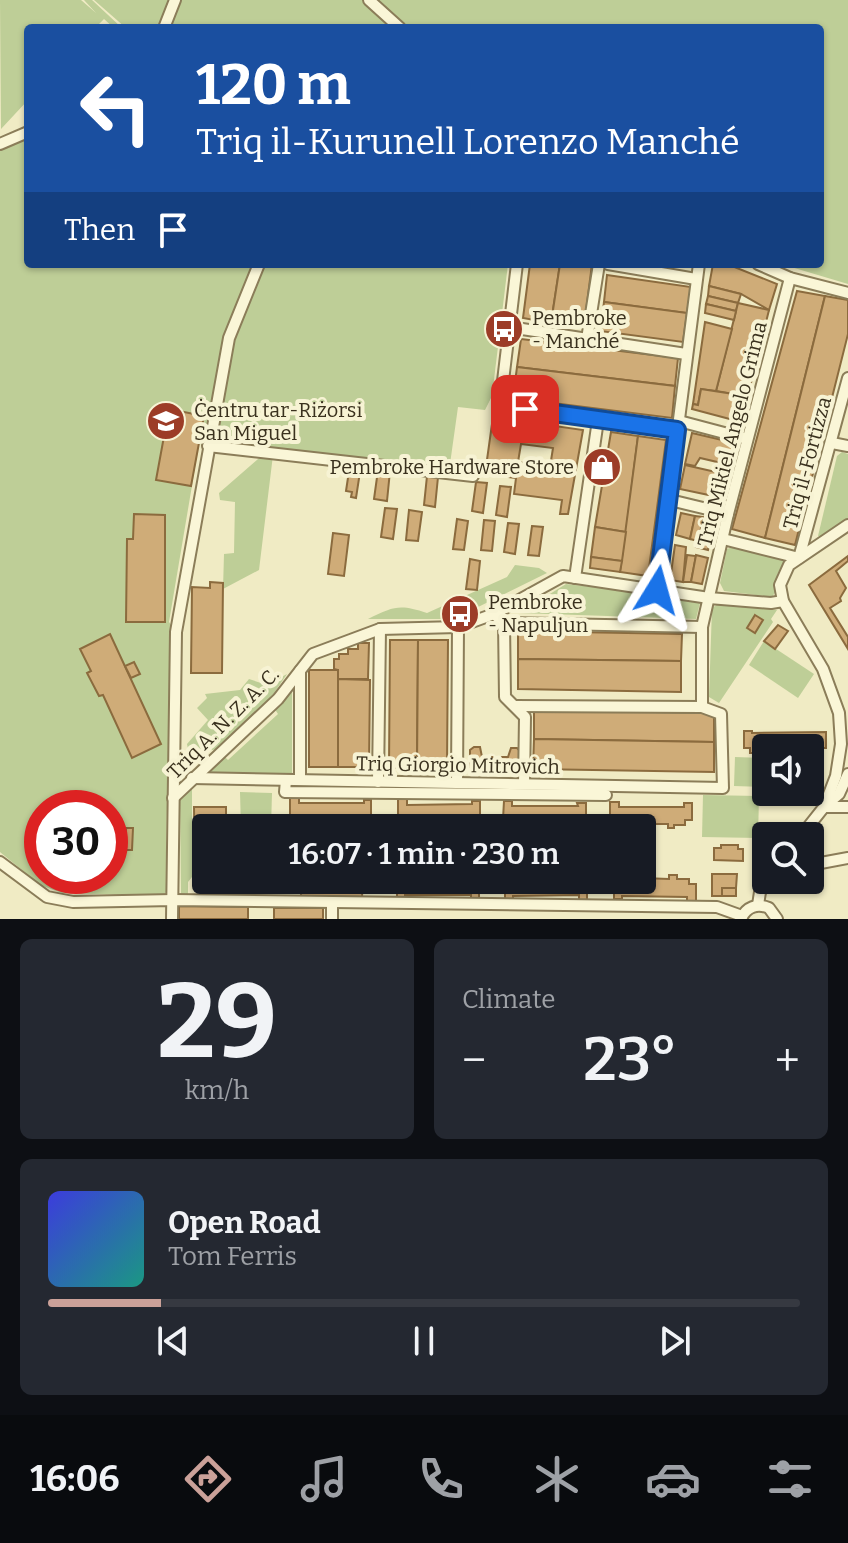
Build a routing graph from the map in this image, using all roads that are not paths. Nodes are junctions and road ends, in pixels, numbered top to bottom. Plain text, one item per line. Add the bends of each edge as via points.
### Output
1 (175, 0) edge
2 (369, 0) edge
3 (166, 24) edge
4 (396, 24) edge
5 (24, 134) edge
6 (0, 144) edge
7 (257, 268) edge
8 (516, 268) edge
9 (598, 268) edge
10 (631, 268) edge
11 (698, 268) edge
12 (767, 268) edge
13 (790, 278) junction
14 (696, 279) junction
15 (848, 293) edge
16 (509, 327) junction
17 (587, 339) junction
18 (686, 354) junction
19 (847, 386) edge
20 (598, 420) junction
21 (678, 426) junction
22 (747, 439) junction
23 (832, 443) junction
24 (208, 446) junction
25 (848, 446) edge
26 (473, 476) dead end
27 (670, 500) junction
28 (728, 514) junction
29 (848, 525) edge
30 (723, 539) junction
31 (799, 558) junction
32 (575, 578) junction
33 (657, 590) junction
34 (709, 598) junction
35 (783, 601) junction
36 (494, 614) junction
37 (504, 623) junction
38 (458, 627) junction
39 (702, 627) junction
40 (380, 629) junction
41 (300, 671) junction
42 (515, 706) junction
43 (702, 707) junction
44 (839, 713) junction
45 (848, 737) edge
46 (844, 757) edge
47 (848, 774) edge
48 (192, 778) junction
49 (286, 780) junction
50 (300, 780) junction
51 (378, 782) junction
52 (457, 783) junction
53 (524, 784) junction
54 (606, 795) dead end
55 (173, 798) junction
56 (824, 807) junction
57 (848, 807) edge
58 (812, 822) edge
59 (848, 858) edge
60 (0, 862) edge
61 (824, 862) edge
62 (760, 894) edge
63 (173, 900) junction
64 (332, 903) junction
65 (758, 905) junction
66 (742, 918) edge
67 (172, 919) edge
68 (332, 919) edge
69 (777, 919) edge

1 - 3 street
2 - 4 street
5 - 6 street
7 - 24 street via 229,338
8 - 16 street
9 - 17 street
10 - 14 street
11 - 14 street
12 - 13 street
13 - 15 street
13 - 22 street, Triq Mikiel Angelo Grima
14 - 18 street
16 - 17 street
16 - 20 street via 500,406
17 - 18 street
18 - 21 street
19 - 23 street, Triq il-Fortizza
20 - 21 street
20 - 32 street
21 - 22 street
21 - 27 street
22 - 28 street, Triq Mikiel Angelo Grima
23 - 25 street
23 - 31 street, Triq il-Fortizza
24 - 26 street
24 - 55 street via 176,632
27 - 28 street
27 - 33 street
28 - 30 street, Triq Mikiel Angelo Grima
29 - 31 street
30 - 31 street
30 - 34 street, Triq Mikiel Angelo Grima
31 - 35 street via 782,574
32 - 33 street
32 - 36 street, Triq A. N. Z. A. C. via 563,576
33 - 34 street
34 - 35 street
34 - 39 street, Triq Mikiel Angelo Grima
35 - 44 street via 823,669
36 - 37 street
36 - 38 street, Triq A. N. Z. A. C.
37 - 39 street
37 - 42 street via 505,697
38 - 40 street, Triq A. N. Z. A. C.
38 - 52 street
39 - 43 street, Triq Mikiel Angelo Grima
40 - 41 street, Triq A. N. Z. A. C. via 313,654
40 - 51 street
41 - 48 street, Triq A. N. Z. A. C. via 278,699
41 - 50 street
42 - 43 street
42 - 53 street via 525,717
43 - 53 street, Triq Giorgio Mitrovich via 721,714 723,788
44 - 45 street
44 - 46 street
46 - 56 street
47 - 56 street via 839,794
48 - 49 street, Triq Giorgio Mitrovich
48 - 55 street, Triq A. N. Z. A. C.
49 - 50 street, Triq Giorgio Mitrovich
49 - 54 street via 285,792
50 - 51 street, Triq Giorgio Mitrovich
51 - 52 street, Triq Giorgio Mitrovich
52 - 53 street, Triq Giorgio Mitrovich
55 - 63 street
56 - 57 street
56 - 58 street
59 - 61 street
60 - 63 street via 47,897 73,902
62 - 65 street
63 - 64 street
63 - 67 street
64 - 66 street via 717,907
64 - 68 street
65 - 66 street
65 - 69 street via 769,908

